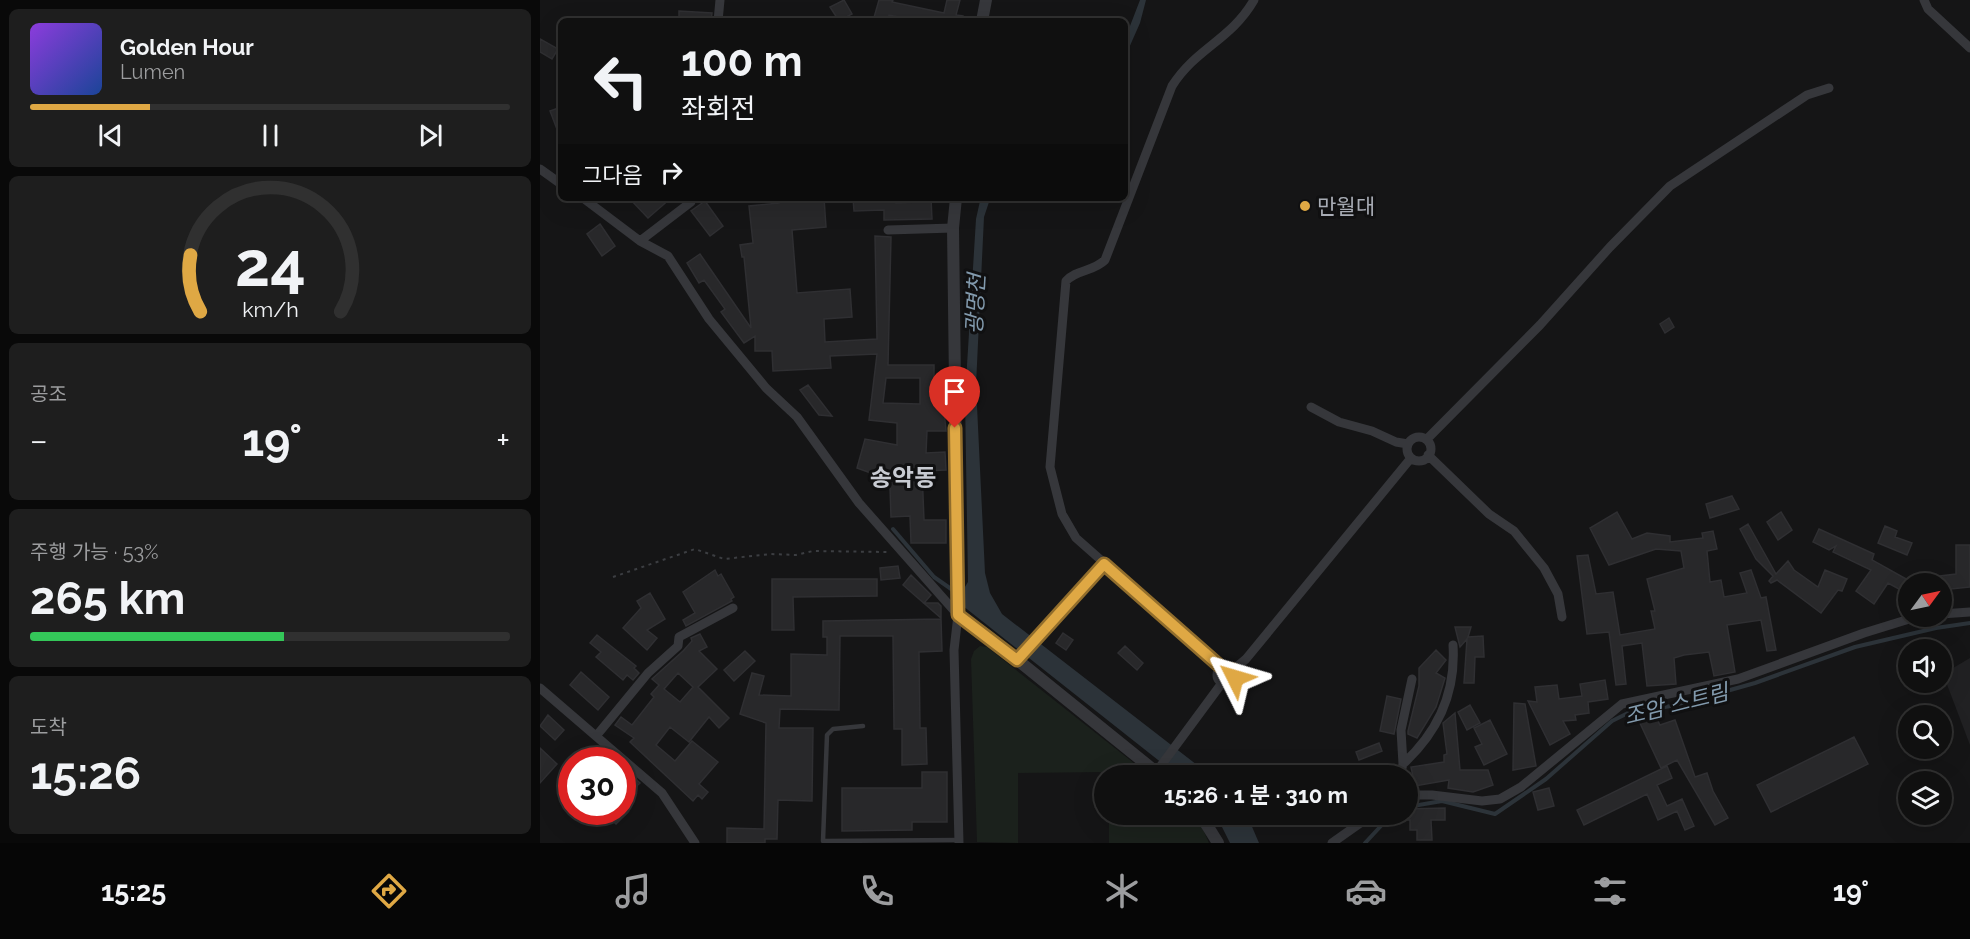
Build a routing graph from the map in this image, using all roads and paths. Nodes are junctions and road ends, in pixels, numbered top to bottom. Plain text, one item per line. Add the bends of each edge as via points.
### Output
1 (720, 0) edge
2 (986, 0) edge
3 (1254, 0) edge
4 (1924, 0) edge
5 (718, 18) edge
6 (983, 18) edge
7 (1970, 48) edge
8 (1829, 88) dead end
9 (540, 169) edge
10 (558, 182) edge
11 (1128, 200) edge
12 (594, 201) edge
13 (956, 201) edge
14 (1128, 201) edge
15 (691, 202) dead end
16 (953, 228) junction
17 (888, 230) dead end
18 (640, 240) junction
19 (1311, 407) dead end
20 (1427, 440) junction
21 (1408, 444) junction
22 (1428, 455) junction
23 (1411, 458) junction
24 (900, 552) junction
25 (1104, 564) junction
26 (613, 577) dead end
27 (733, 608) dead end
28 (958, 609) junction
29 (1970, 612) edge
30 (1952, 613) edge
31 (1562, 617) dead end
32 (1898, 622) edge
33 (1453, 645) dead end
34 (1020, 657) junction
35 (1222, 668) junction
36 (1233, 670) junction
37 (1412, 680) dead end
38 (1222, 683) junction
39 (540, 688) edge
40 (863, 726) dead end
41 (597, 735) junction
42 (1404, 764) joint
43 (1154, 765) edge
44 (1163, 765) edge
45 (1418, 795) edge
46 (1207, 825) edge
47 (1357, 825) edge
48 (959, 842) edge
49 (695, 843) edge
50 (1218, 843) edge
51 (1332, 843) edge

1 - 5 street
2 - 6 street
3 - 11 street via 1232,31 1183,69 1172,86
4 - 7 street via 1928,9
8 - 20 street via 1807,95 1670,186
9 - 10 street
12 - 18 street
13 - 16 street
14 - 25 street via 1105,260 1092,269 1073,273 1066,281 1050,467 1062,514 1076,538
15 - 18 street
16 - 17 street
16 - 28 street
18 - 24 street via 668,256 709,319 766,388 797,417
19 - 21 street via 1339,422
20 - 21 street via 1420,436
20 - 22 street via 1431,446
21 - 23 street
22 - 23 street via 1418,460
22 - 31 street via 1489,514 1514,531 1544,567 1558,594
23 - 36 street
24 - 26 path via 813,551 724,559 695,549
24 - 28 street
25 - 34 street
25 - 35 street
27 - 41 street via 680,638 678,646 648,673
28 - 34 street
28 - 48 street via 954,650
29 - 30 street
32 - 45 street via 1738,679 1622,704 1521,787 1500,799
33 - 42 street via 1450,694 1427,738
34 - 43 street
35 - 36 street
35 - 38 street via 1218,677
36 - 38 street via 1233,681
37 - 42 street via 1401,730
38 - 44 street
39 - 41 street
40 - 48 lane via 834,729 827,735 823,842
41 - 49 street via 662,793
46 - 50 street
47 - 51 street

